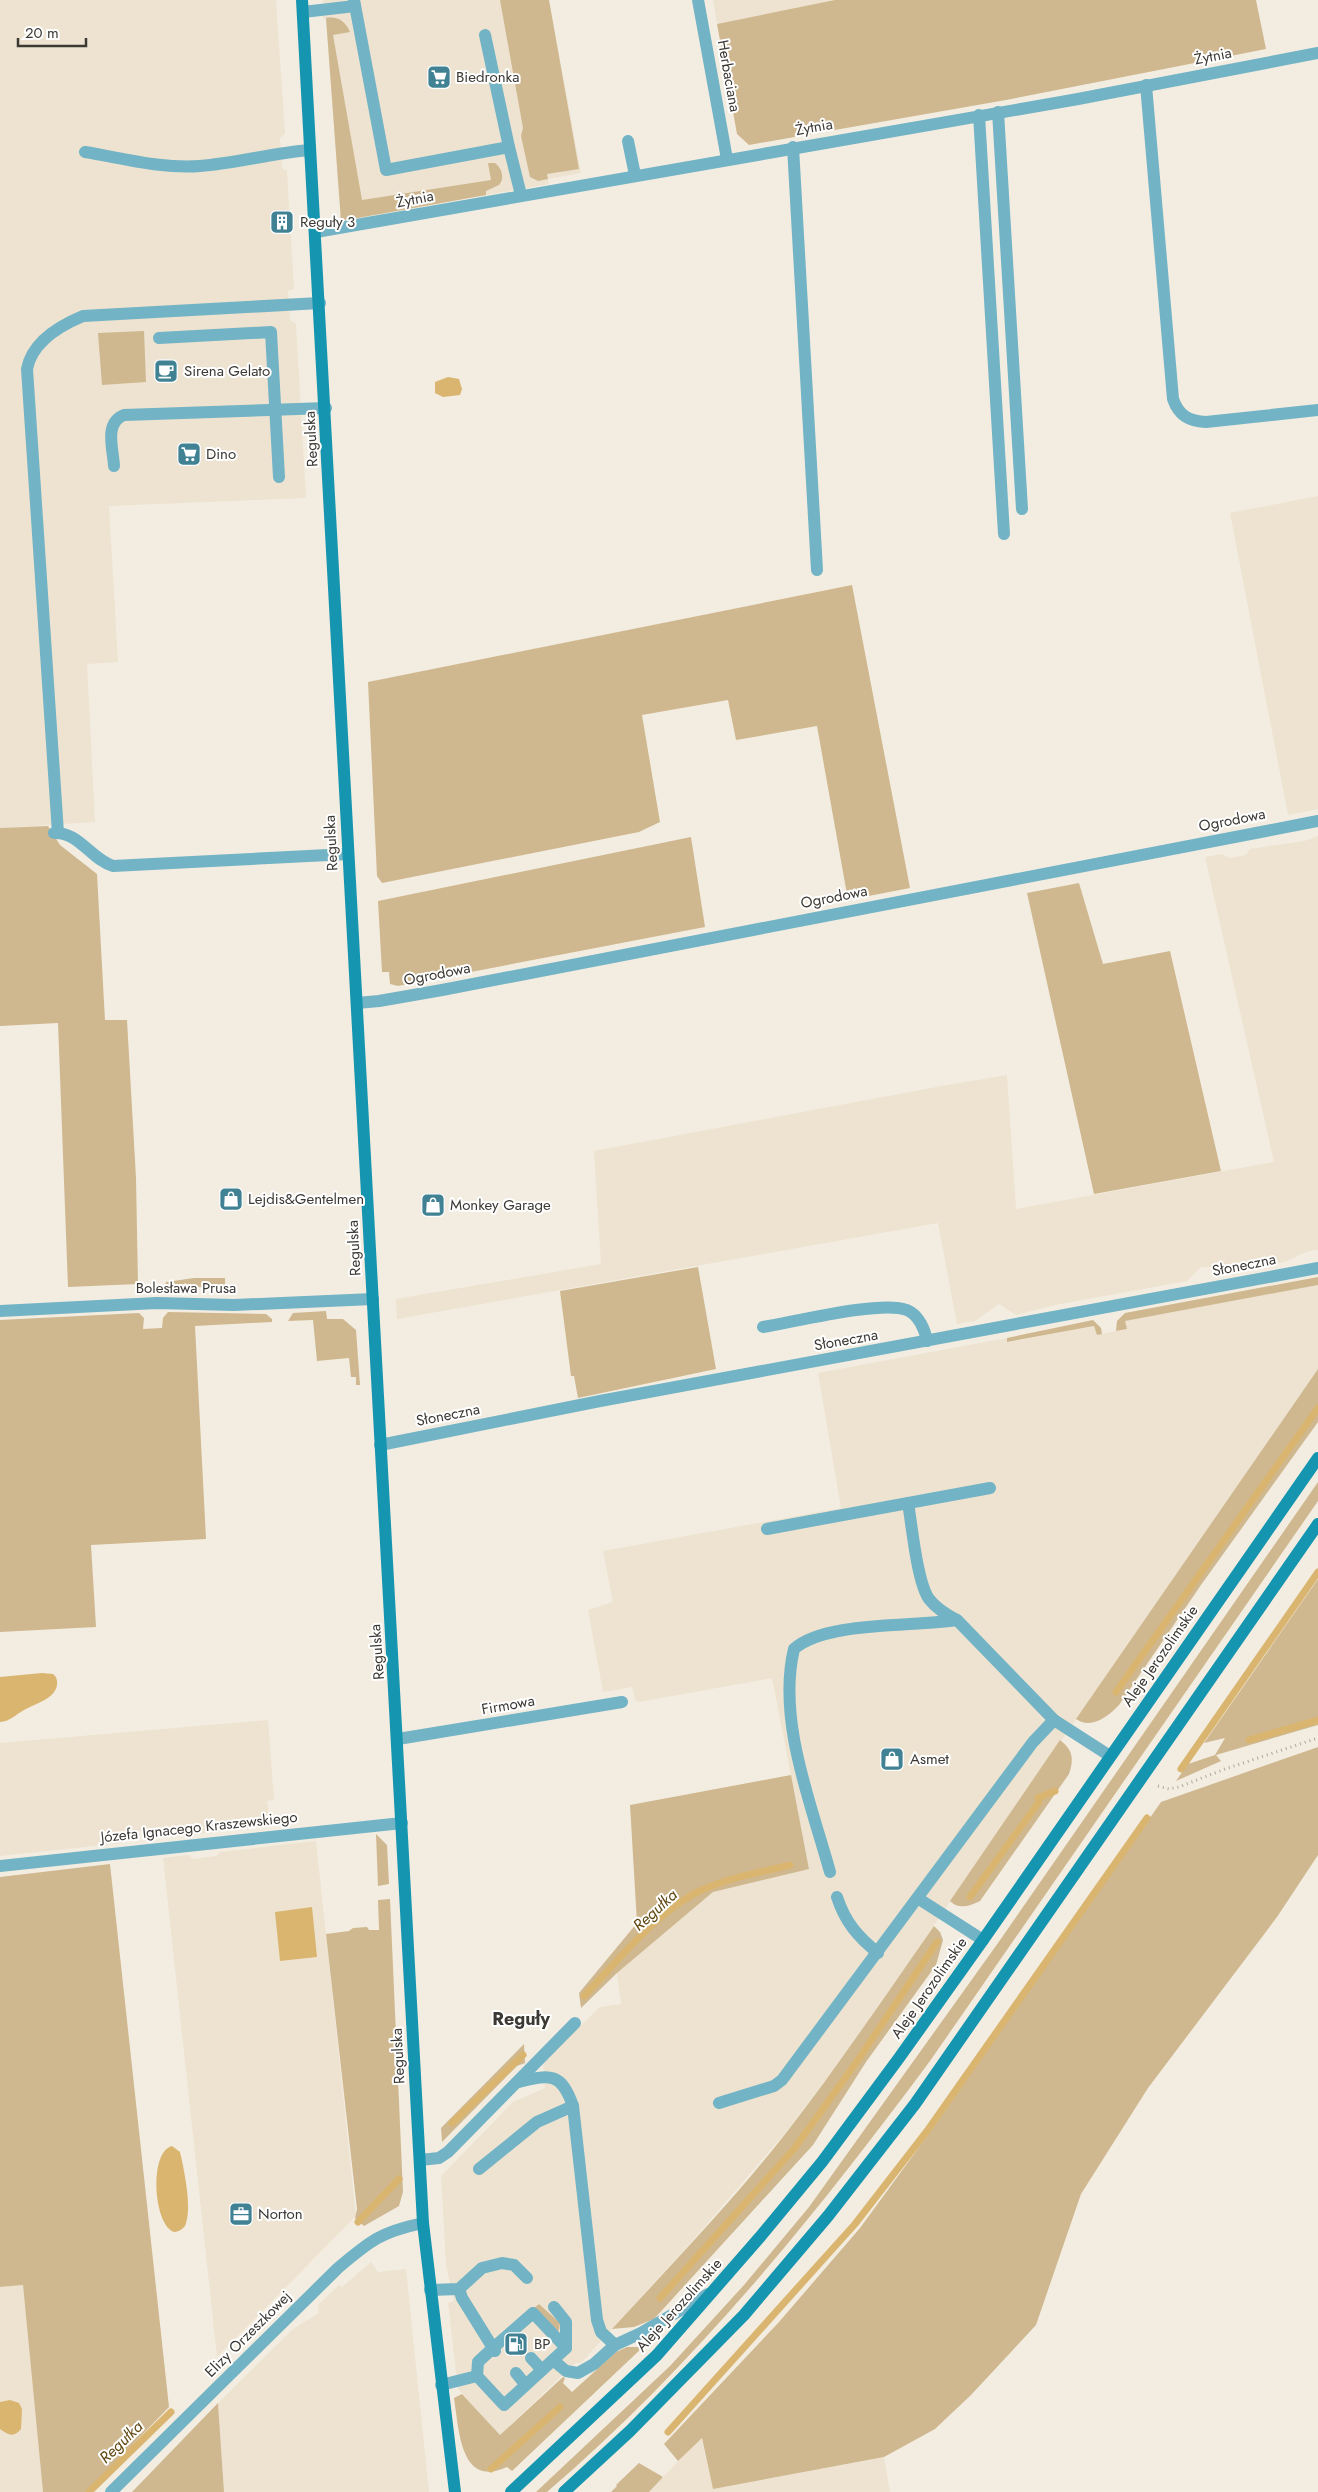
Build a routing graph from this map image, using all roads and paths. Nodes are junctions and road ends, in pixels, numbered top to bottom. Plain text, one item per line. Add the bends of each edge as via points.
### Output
1 (698, 0) edge
2 (354, 3) edge
3 (302, 6) edge
4 (484, 35) dead end
5 (1318, 53) edge
6 (1146, 85) junction
7 (998, 112) junction
8 (979, 115) junction
9 (628, 142) dead end
10 (509, 147) junction
11 (793, 147) junction
12 (310, 150) junction
13 (85, 152) dead end
14 (727, 159) junction
15 (634, 175) junction
16 (521, 196) junction
17 (316, 232) junction
18 (320, 303) junction
19 (159, 338) dead end
20 (326, 408) junction
21 (276, 409) junction
22 (1318, 410) edge
23 (114, 466) dead end
24 (279, 477) dead end
25 (1022, 509) dead end
26 (1004, 534) dead end
27 (817, 570) dead end
28 (1318, 820) edge
29 (348, 854) junction
30 (356, 1003) junction
31 (1318, 1268) edge
32 (373, 1299) junction
33 (0, 1311) edge
34 (763, 1327) dead end
35 (927, 1341) junction
36 (380, 1445) junction
37 (1318, 1458) edge
38 (990, 1488) dead end
39 (908, 1503) junction
40 (1318, 1524) edge
41 (767, 1529) dead end
42 (957, 1620) junction
43 (622, 1702) dead end
44 (1054, 1720) junction
45 (1318, 1738) edge
46 (398, 1739) junction
47 (1110, 1756) junction
48 (1141, 1778) junction
49 (402, 1823) junction
50 (0, 1866) edge
51 (830, 1872) dead end
52 (837, 1897) dead end
53 (919, 1900) junction
54 (983, 1940) junction
55 (878, 1953) junction
56 (575, 2023) dead end
57 (518, 2082) junction
58 (719, 2103) dead end
59 (573, 2106) junction
60 (420, 2160) junction
61 (479, 2169) dead end
62 (423, 2223) junction
63 (527, 2278) dead end
64 (459, 2289) junction
65 (430, 2290) junction
66 (713, 2292) junction
67 (554, 2307) dead end
68 (615, 2345) junction
69 (566, 2348) junction
70 (494, 2349) junction
71 (531, 2358) dead end
72 (553, 2360) junction
73 (542, 2370) junction
74 (516, 2373) dead end
75 (477, 2376) junction
76 (525, 2384) junction
77 (442, 2385) junction
78 (111, 2492) edge
79 (455, 2492) edge
80 (511, 2492) edge
81 (564, 2492) edge

1 - 14 street, Herbaciana
2 - 3 street
2 - 10 street via 386,170
3 - 12 main road, Regulska
4 - 10 street
5 - 6 street, Żytnia
6 - 7 street, Żytnia
6 - 22 street via 1173,399 1177,410 1194,421 1206,422
7 - 8 street, Żytnia
7 - 25 street
8 - 11 street, Żytnia
8 - 26 street
9 - 15 street
10 - 16 street
11 - 14 street, Żytnia
11 - 27 street
12 - 13 street via 180,167
12 - 17 main road, Regulska
14 - 15 street, Żytnia
15 - 16 street, Żytnia
16 - 17 street, Żytnia
17 - 18 main road, Regulska
18 - 20 main road, Regulska
18 - 29 street via 83,316 39,344 29,357 27,370 56,833 68,835 105,864 113,866
19 - 21 street via 271,332
20 - 21 street
20 - 29 main road, Regulska
21 - 23 street via 124,415 111,426
21 - 24 street
28 - 30 street, Ogrodowa via 380,1002
29 - 30 main road, Regulska
30 - 32 main road, Regulska
31 - 35 street, Słoneczna
32 - 33 street, Bolesława Prusa via 234,1305 158,1303
32 - 36 main road, Regulska
34 - 35 street via 886,1306 909,1311 920,1321
35 - 36 street, Słoneczna
36 - 46 main road, Regulska
37 - 47 main road, Aleje Jerozolimskie
38 - 39 street
39 - 41 street
39 - 42 street via 923,1584 929,1598
40 - 48 main road
42 - 44 street
42 - 51 street via 854,1630 802,1642 794,1649 788,1696 796,1746
43 - 46 street, Firmowa
44 - 47 street
44 - 53 street via 1033,1742
45 - 48 path via 1179,1787 1168,1789
46 - 49 main road, Regulska
47 - 54 main road, Aleje Jerozolimskie
48 - 81 main road via 915,2104 828,2216 744,2315 630,2431
49 - 50 street, Józefa Ignacego Kraszewskiego
49 - 60 main road, Regulska
52 - 55 street via 842,1914 853,1931
53 - 54 street
53 - 55 street
54 - 66 main road, Aleje Jerozolimskie via 832,2148
55 - 58 street via 782,2080 774,2086
56 - 57 street
57 - 59 street via 553,2076 562,2083
57 - 60 street via 448,2152 439,2158
59 - 61 street via 538,2122
59 - 68 street via 597,2320 601,2332
60 - 62 main road, Regulska
62 - 65 main road, Regulska
62 - 78 street, Elizy Orzeszkowej via 380,2235 338,2268
63 - 64 street via 512,2264 487,2265
64 - 65 street
64 - 70 street
65 - 77 main road, Regulska
66 - 68 street
66 - 80 main road, Aleje Jerozolimskie via 624,2389
67 - 69 street via 566,2322
68 - 72 street via 578,2373 566,2371
69 - 70 street via 533,2313
69 - 72 street
70 - 75 street via 478,2362
71 - 73 street
72 - 73 street
73 - 76 street
74 - 76 street
75 - 76 street via 504,2405
75 - 77 street
77 - 79 main road, Regulska

